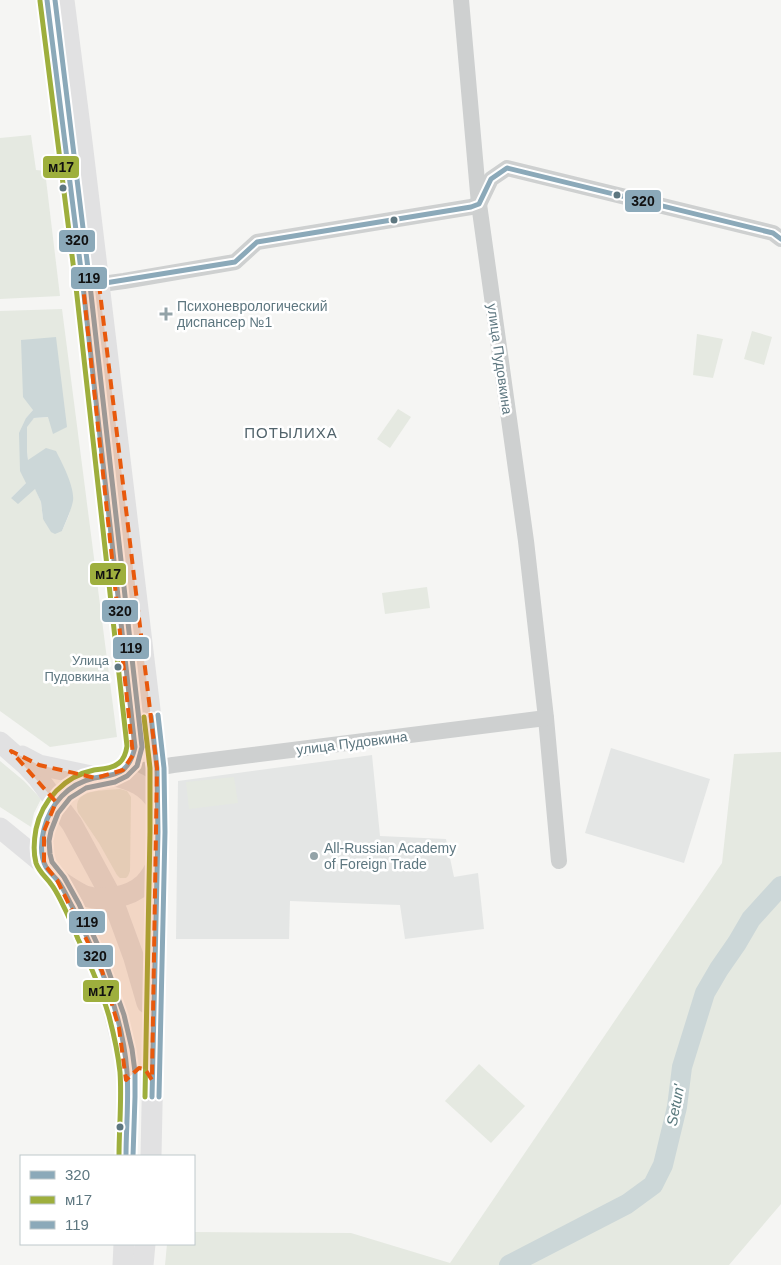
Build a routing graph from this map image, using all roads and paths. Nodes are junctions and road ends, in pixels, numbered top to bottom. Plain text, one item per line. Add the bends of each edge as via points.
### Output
1 (47, 0) edge
2 (64, 0) edge
3 (74, 0) edge
4 (461, 0) edge
5 (69, 38) junction
6 (478, 204) junction
7 (781, 239) edge
8 (91, 285) junction
9 (546, 718) junction
10 (5, 747) edge
11 (157, 768) junction
12 (104, 776) junction
13 (56, 802) junction
14 (158, 804) junction
15 (0, 828) edge
16 (560, 862) dead end
17 (158, 864) junction
18 (51, 872) junction
19 (112, 898) junction
20 (153, 1030) junction
21 (126, 1080) junction
22 (152, 1086) junction
23 (126, 1155) edge
24 (151, 1155) edge
25 (124, 1245) edge
26 (145, 1245) edge
27 (123, 1265) edge
28 (143, 1265) edge

1 - 8 main road
2 - 5 main road
3 - 5 street
4 - 6 street, улица Пудовкина
5 - 8 main road
6 - 7 street via 492,179 507,168 772,233
6 - 8 street via 471,208 257,242 235,262
6 - 9 street, улица Пудовкина via 526,541
8 - 11 main road
8 - 12 main road via 135,747 130,763 123,770
9 - 11 street, улица Пудовкина
9 - 16 street, улица Пудовкина
10 - 12 main road via 55,769
10 - 13 main road via 26,765
11 - 12 street, улица Пудовкина
11 - 14 main road
12 - 13 main road via 75,785
12 - 14 main road via 122,778 143,786
13 - 18 main road via 44,831 42,853
13 - 19 main road via 72,824
14 - 17 main road
15 - 18 main road
17 - 19 main road via 139,888
17 - 20 main road
18 - 19 main road via 84,896
18 - 21 main road via 75,913 102,971 126,1062
19 - 20 main road via 134,958
20 - 22 main road
21 - 22 main road via 132,1071 139,1068 146,1070
21 - 23 main road
22 - 24 main road
25 - 27 main road
26 - 28 main road

